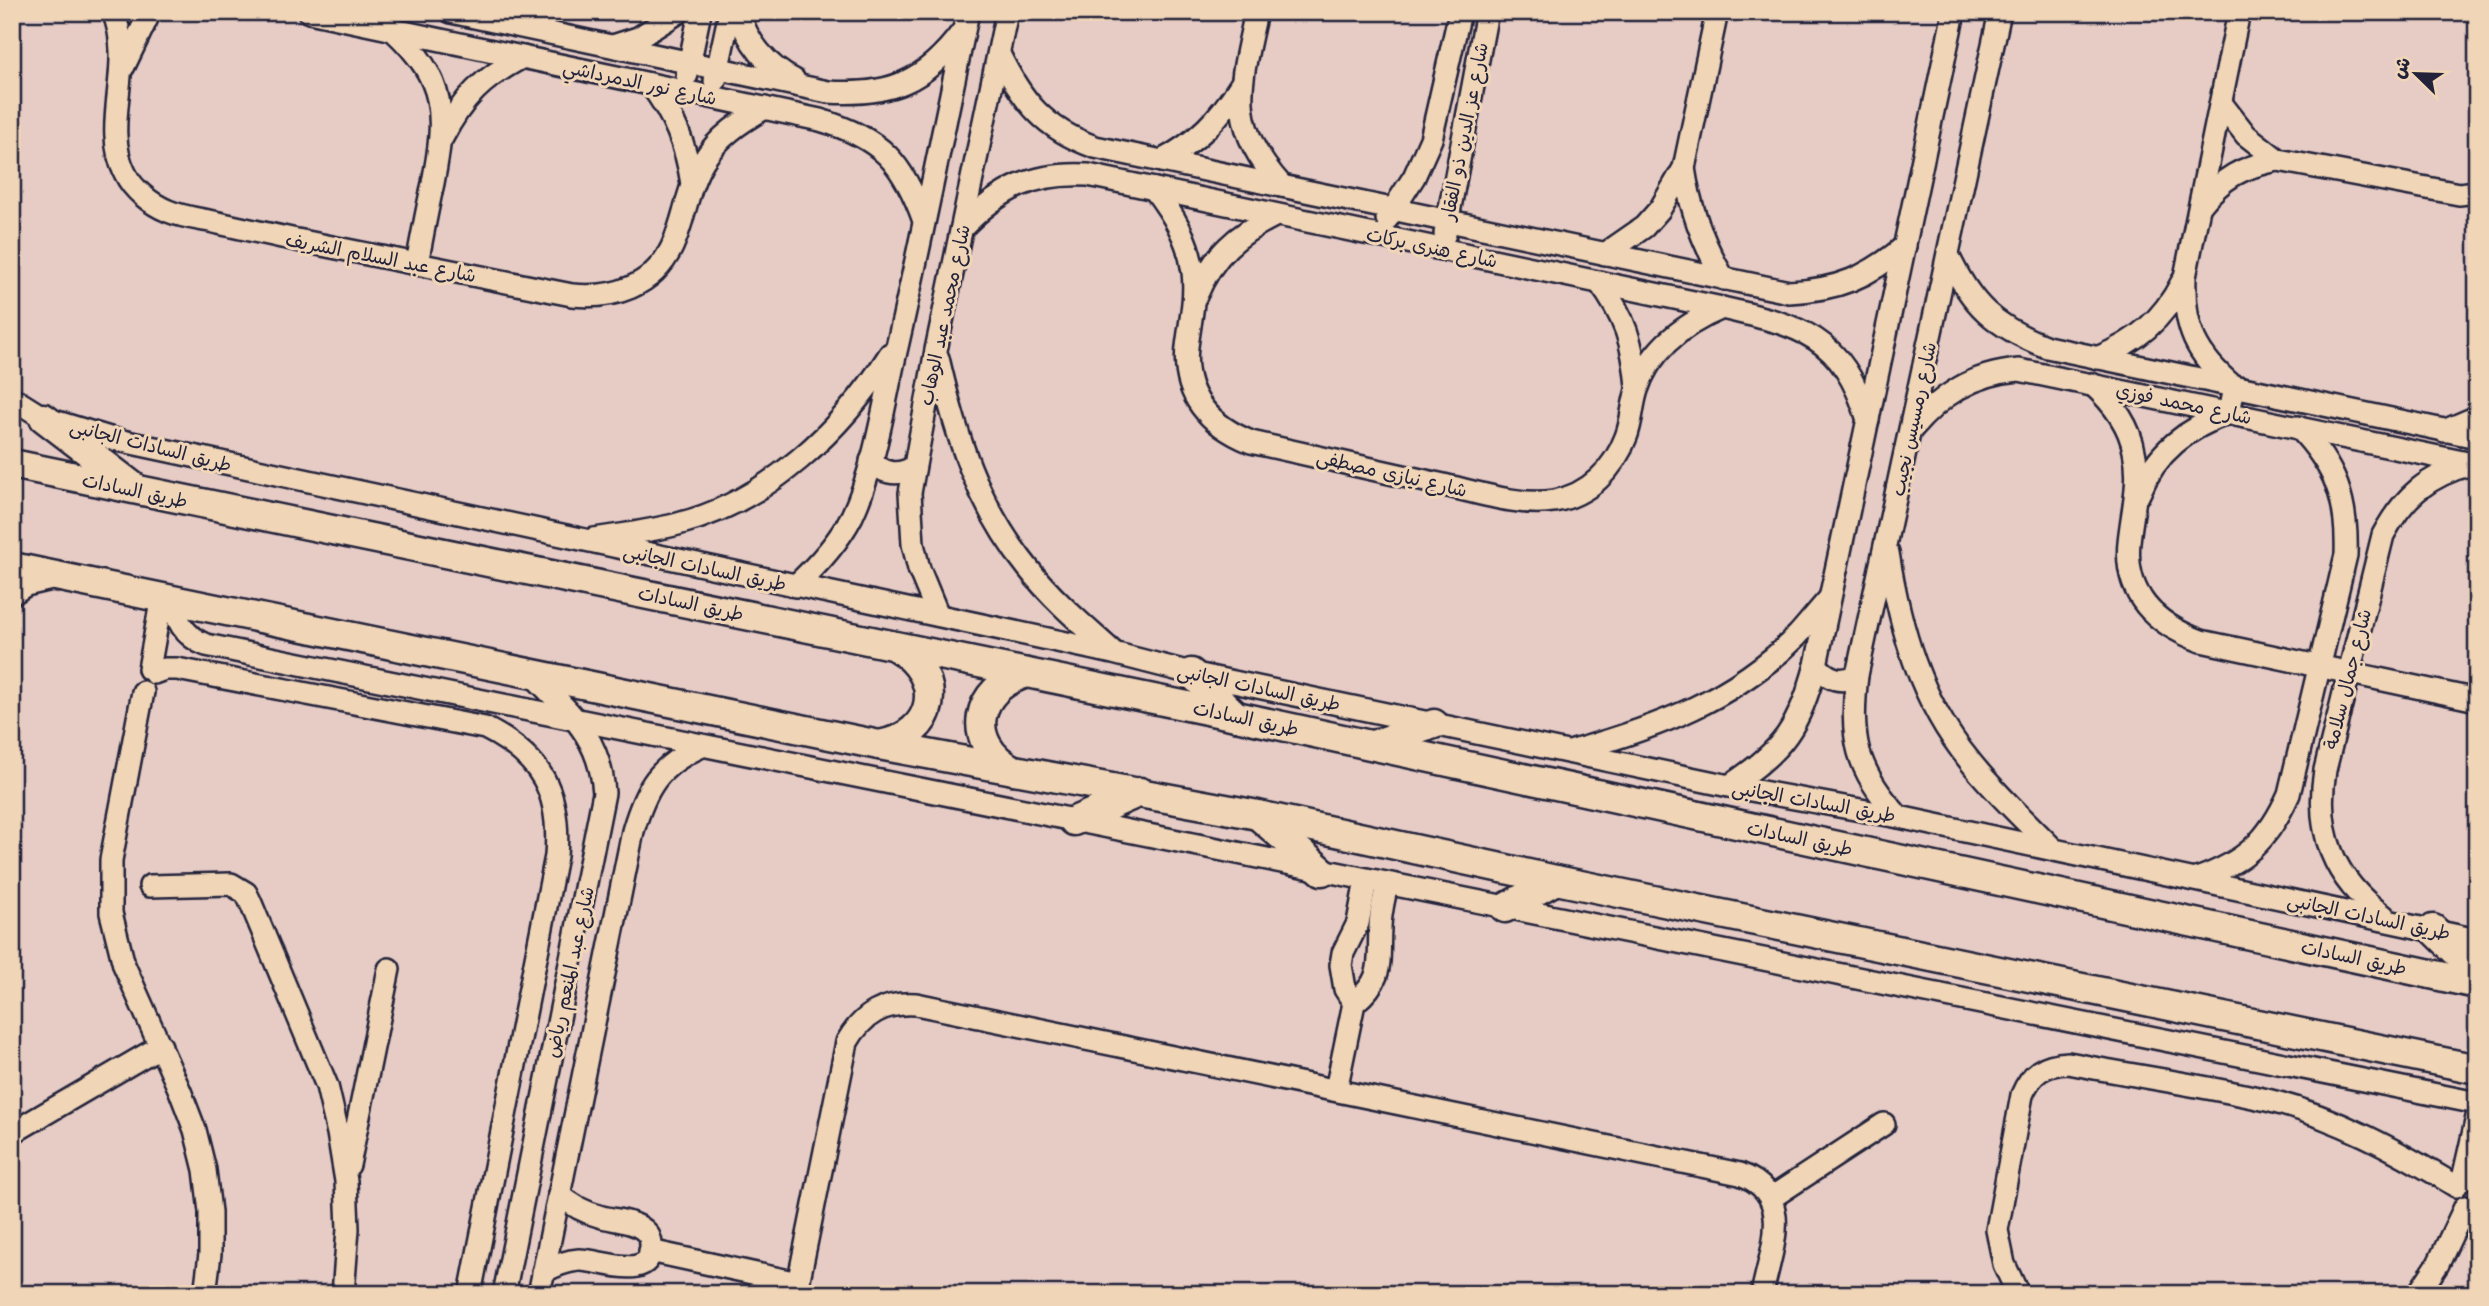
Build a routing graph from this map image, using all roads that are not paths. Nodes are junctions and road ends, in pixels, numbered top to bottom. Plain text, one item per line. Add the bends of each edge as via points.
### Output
1 (113, 12) edge
2 (150, 12) edge
3 (309, 12) edge
4 (451, 12) edge
5 (679, 12) edge
6 (701, 12) edge
7 (730, 12) edge
8 (739, 12) edge
9 (1007, 12) edge
10 (1256, 12) edge
11 (1444, 12) edge
12 (1487, 12) edge
13 (1717, 12) edge
14 (1954, 12) edge
15 (2000, 12) edge
16 (2239, 12) edge
17 (967, 20) edge
18 (1458, 22) edge
19 (393, 30) junction
20 (611, 46) junction
21 (999, 54) junction
22 (523, 57) junction
23 (690, 63) junction
24 (718, 68) junction
25 (1448, 69) junction
26 (122, 71) junction
27 (1474, 76) junction
28 (1241, 83) junction
29 (650, 84) junction
30 (812, 89) junction
31 (684, 91) junction
32 (712, 97) junction
33 (2221, 103) junction
34 (765, 108) junction
35 (441, 140) junction
36 (2278, 160) junction
37 (1161, 161) junction
38 (1685, 168) junction
39 (692, 184) junction
40 (1282, 186) junction
41 (1154, 189) junction
42 (2471, 196) edge
43 (2199, 206) junction
44 (1391, 209) junction
45 (1276, 215) junction
46 (924, 221) junction
47 (1447, 222) junction
48 (962, 228) junction
49 (1385, 237) junction
50 (1905, 246) junction
51 (1442, 249) junction
52 (1605, 254) junction
53 (1948, 255) junction
54 (417, 264) junction
55 (2185, 278) junction
56 (1724, 279) junction
57 (1599, 282) junction
58 (1194, 301) junction
59 (1722, 308) junction
60 (899, 340) junction
61 (2047, 347) junction
62 (936, 350) junction
63 (2097, 358) junction
64 (2039, 373) junction
65 (2092, 384) junction
66 (2234, 387) junction
67 (1637, 390) junction
68 (12, 398) edge
69 (2229, 412) junction
70 (2477, 417) edge
71 (44, 418) junction
72 (1868, 420) junction
73 (2298, 427) junction
74 (2444, 431) junction
75 (1910, 432) junction
76 (2477, 438) edge
77 (871, 461) junction
78 (12, 464) edge
79 (2475, 464) edge
80 (913, 468) junction
81 (139, 490) junction
82 (2136, 502) junction
83 (583, 541) junction
84 (1886, 541) junction
85 (12, 567) edge
86 (63, 577) junction
87 (795, 586) junction
88 (12, 594) edge
89 (166, 597) junction
90 (1830, 597) junction
91 (938, 615) junction
92 (896, 647) junction
93 (1113, 653) junction
94 (1816, 665) junction
95 (2320, 666) junction
96 (152, 671) junction
97 (2349, 672) junction
98 (531, 673) junction
99 (1027, 673) junction
100 (1191, 673) junction
101 (1857, 675) junction
102 (2477, 700) edge
103 (1236, 716) junction
104 (573, 718) junction
105 (1434, 724) junction
106 (879, 745) junction
107 (1372, 745) junction
108 (702, 746) junction
109 (1568, 752) junction
110 (1014, 771) junction
111 (1730, 786) junction
112 (1140, 792) junction
113 (1258, 816) junction
114 (1899, 817) junction
115 (1074, 821) junction
116 (599, 825) junction
117 (633, 831) junction
118 (2053, 849) junction
119 (1322, 871) junction
120 (1366, 880) junction
121 (1556, 880) junction
122 (2197, 880) junction
123 (1387, 884) junction
124 (150, 886) dead end
125 (1505, 908) junction
126 (2388, 920) junction
127 (2433, 929) junction
128 (1354, 933) junction
129 (1380, 939) junction
130 (2477, 940) edge
131 (389, 969) dead end
132 (2477, 972) edge
133 (2477, 984) edge
134 (1354, 1003) junction
135 (160, 1046) junction
136 (2477, 1069) edge
137 (327, 1086) junction
138 (1336, 1090) junction
139 (363, 1094) junction
140 (2477, 1103) edge
141 (2477, 1117) edge
142 (1884, 1124) dead end
143 (12, 1133) edge
144 (346, 1181) junction
145 (2465, 1182) edge
146 (559, 1195) junction
147 (1771, 1198) junction
148 (2471, 1207) edge
149 (650, 1251) junction
150 (543, 1272) junction
151 (797, 1289) edge
152 (205, 1294) edge
153 (343, 1294) edge
154 (470, 1294) edge
155 (504, 1294) edge
156 (538, 1294) edge
157 (1762, 1294) edge
158 (2018, 1294) edge
159 (2418, 1294) edge

1 - 26 street, شارع عبد السلام الشريف
2 - 26 street, شارع عبد السلام الشريف
3 - 19 street, شارع نور الدمرداشي
4 - 20 street, شارع نور الدمرداشي
5 - 20 street via 638,37
6 - 23 street
7 - 24 street
8 - 30 street via 758,51 782,74
9 - 21 street, شارع محمد عبد الوهاب
10 - 28 street
11 - 18 street
12 - 27 street, شارع عز الدين ذو الفقار
13 - 38 street
14 - 50 street
15 - 53 street, شارع رمسيس نجيب
16 - 33 street
17 - 30 street, شارع نور الدمرداشي via 946,53 921,74 892,88 860,94
17 - 46 street, شارع محمد عبد الوهاب
18 - 25 street, شارع عز الدين ذو الفقار
19 - 22 street, شارع نور الدمرداشي
19 - 35 street via 426,67 436,90
20 - 23 street, شارع نور الدمرداشي
21 - 37 street, شارع هنرى بركات via 1024,99 1055,129 1095,147
21 - 48 street, شارع محمد عبد الوهاب
22 - 29 street, شارع نور الدمرداشي
22 - 35 street via 473,90
23 - 24 street, شارع نور الدمرداشي
23 - 31 street
24 - 30 street, شارع نور الدمرداشي
24 - 32 street
25 - 27 street
25 - 44 street, شارع عز الدين ذو الفقار via 1432,139 1414,177
26 - 54 street, شارع عبد السلام الشريف via 115,142 119,160 127,177 152,203 186,216
27 - 47 street, شارع عز الدين ذو الفقار
28 - 37 street via 1199,137
28 - 40 street via 1241,106 1254,150
29 - 31 street, شارع نور الدمرداشي
29 - 39 street, شارع عبد السلام الشريف via 679,130
31 - 32 street, شارع نور الدمرداشي
32 - 34 street, شارع نور الدمرداشي
33 - 36 street via 2246,135
33 - 43 street
34 - 39 street, شارع عبد السلام الشريف via 721,139
34 - 46 street, شارع نور الدمرداشي via 850,129 876,144 898,166
35 - 54 street
36 - 42 street
36 - 43 street via 2233,174
37 - 40 street, شارع هنرى بركات
38 - 52 street via 1660,209
38 - 56 street via 1693,215
39 - 54 street, شارع عبد السلام الشريف via 672,247 659,267 641,283 619,293 572,295
40 - 44 street, شارع هنرى بركات
41 - 45 street, شارع هنرى بركات
41 - 48 street, شارع هنرى بركات via 1088,175 1044,177 1003,193
41 - 58 street, شارع نيازى مصطفى via 1186,241
43 - 55 street
44 - 47 street, شارع هنرى بركات
44 - 49 street, شارع عز الدين ذو الفقار
45 - 49 street, شارع هنرى بركات
45 - 58 street, شارع نيازى مصطفى via 1225,248 1206,273
46 - 60 street, شارع محمد عبد الوهاب
47 - 51 street, شارع عز الدين ذو الفقار
47 - 52 street, شارع هنرى بركات
48 - 62 street, شارع محمد عبد الوهاب
49 - 51 street, شارع هنرى بركات
50 - 56 street, شارع هنرى بركات via 1864,276 1815,291 1789,292
50 - 72 street
51 - 57 street, شارع هنرى بركات
52 - 56 street, شارع هنرى بركات
53 - 61 street, شارع محمد فوزي via 1975,303 1995,322
53 - 75 street, شارع رمسيس نجيب
55 - 63 street via 2158,319 2130,342
55 - 66 street via 2184,303 2199,351
57 - 59 street, شارع هنرى بركات
57 - 67 street, شارع نيازى مصطفى via 1625,321
58 - 67 street, شارع نيازى مصطفى via 1186,350 1188,375 1202,408 1229,433 1251,442 1486,494 1529,502 1555,501 1601,478 1617,459 1628,433
59 - 67 street, شارع نيازى مصطفى via 1699,317 1661,348
59 - 72 street, شارع هنرى بركات via 1781,322 1828,349 1847,369
60 - 77 street, شارع محمد عبد الوهاب
60 - 83 street via 847,412 816,444 750,494 680,524
61 - 63 street, شارع محمد فوزي
61 - 64 street via 2038,358
62 - 80 street, شارع محمد عبد الوهاب
62 - 93 street via 963,453 1002,533 1058,602
63 - 66 street, شارع محمد فوزي
64 - 65 street, شارع محمد فوزي
64 - 75 street, شارع محمد فوزي via 2019,370 1978,378 1941,399
65 - 69 street, شارع محمد فوزي
65 - 82 street via 2125,424 2134,449
66 - 69 street
66 - 74 street, شارع محمد فوزي
68 - 71 street, طريق السادات الجانبى
69 - 73 street, شارع محمد فوزي
69 - 82 street via 2185,434 2163,452 2146,476
70 - 74 street
71 - 81 main road
71 - 83 street, طريق السادات الجانبى via 113,439
72 - 90 street
73 - 79 street, شارع محمد فوزي
73 - 95 street, شارع جمال سلامة via 2333,472 2347,526 2346,555
74 - 76 street, شارع محمد فوزي
75 - 84 street, شارع رمسيس نجيب
77 - 80 street via 895,474
77 - 87 street, شارع محمد عبد الوهاب via 859,499 836,543
78 - 81 main road, طريق السادات
79 - 97 street, شارع جمال سلامة via 2429,481 2395,514 2376,556
80 - 91 street, شارع محمد عبد الوهاب via 913,544
81 - 92 main road, طريق السادات
82 - 95 street via 2129,565 2135,587 2162,622 2201,641
83 - 87 street, طريق السادات الجانبى
84 - 101 street, شارع رمسيس نجيب
84 - 118 street via 1906,639 1942,723 1968,760
85 - 86 main road
86 - 88 street via 26,585
86 - 89 main road
87 - 91 street, طريق السادات الجانبى
89 - 96 street
89 - 98 main road
89 - 104 street via 184,631 206,645
90 - 94 street
90 - 109 street via 1787,644 1715,698 1669,721
91 - 93 street, طريق السادات الجانبى
92 - 99 main road, طريق السادات
92 - 106 main road via 923,669 929,703 923,720 911,733
93 - 100 street, طريق السادات الجانبى
94 - 101 street via 1840,680
94 - 111 street via 1794,727 1778,749
95 - 97 street
95 - 122 street, شارع جمال سلامة via 2289,794 2278,818 2244,857
96 - 135 street via 157,680 150,691 143,692 111,860 110,887 120,952
96 - 154 street via 177,669 485,728 528,757 544,779 554,803 556,856
97 - 102 street
97 - 126 street, شارع جمال سلامة via 2321,794 2324,828 2346,881
98 - 104 street, شارع عبد المنعم رياض
98 - 106 main road
99 - 103 main road, طريق السادات
99 - 110 main road via 996,687 982,717 982,734 989,750
100 - 103 main road
100 - 105 street, طريق السادات الجانبى
101 - 114 street, شارع رمسيس نجيب via 1855,740 1864,769
103 - 107 main road, طريق السادات
104 - 108 street
104 - 116 street, شارع عبد المنعم رياض via 587,734 603,772
105 - 107 main road
105 - 109 street, طريق السادات الجانبى
106 - 110 main road
107 - 133 main road, طريق السادات
108 - 115 street
108 - 117 street, شارع عبد المنعم رياض via 666,767 652,782
109 - 111 street, طريق السادات الجانبى
110 - 112 main road
111 - 114 street, طريق السادات الجانبى
112 - 113 main road
112 - 115 main road
113 - 119 main road
113 - 121 main road
114 - 118 street, طريق السادات الجانبى
115 - 119 street
116 - 117 street via 617,824
116 - 155 street, شارع عبد المنعم رياض
117 - 146 street, شارع عبد المنعم رياض
118 - 122 street, طريق السادات الجانبى
119 - 120 street
120 - 123 street
120 - 128 street
121 - 125 main road
121 - 136 main road
122 - 126 street, طريق السادات الجانبى
123 - 125 street
123 - 129 street
124 - 137 street via 231,884 246,893
125 - 140 street
126 - 127 street, طريق السادات الجانبى
127 - 130 street, طريق السادات الجانبى
127 - 132 main road
128 - 129 street
128 - 134 street via 1341,965 1345,989
129 - 134 street via 1379,972
131 - 139 street
134 - 138 street
135 - 143 street
135 - 152 street via 195,1130 205,1170 210,1254
137 - 139 street
137 - 144 street
138 - 147 street via 1740,1174 1752,1178
138 - 151 street via 916,1004 888,1005 864,1018 842,1055
139 - 144 street
141 - 145 street
142 - 147 street
144 - 153 street
145 - 148 street via 2456,1199
145 - 158 street via 2348,1128 2268,1100 2053,1063 2038,1070 2022,1095 1998,1219 2004,1264
146 - 149 street via 590,1213 640,1227 649,1237
146 - 150 street, شارع عبد المنعم رياض
147 - 157 street via 1776,1219
148 - 159 street
149 - 150 street via 636,1267 577,1260
149 - 151 street
150 - 156 street, شارع عبد المنعم رياض

